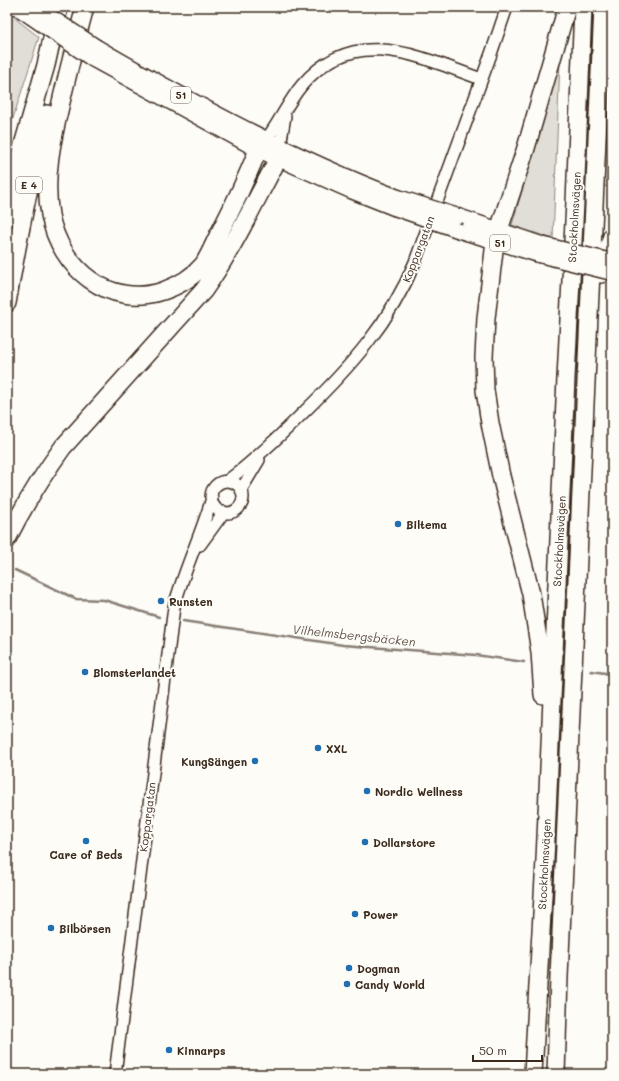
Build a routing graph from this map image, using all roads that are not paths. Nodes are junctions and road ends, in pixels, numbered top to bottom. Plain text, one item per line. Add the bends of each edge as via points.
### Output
1 (16, 7) edge
2 (59, 7) edge
3 (67, 7) edge
4 (84, 7) edge
5 (507, 7) edge
6 (567, 7) edge
7 (584, 7) edge
8 (603, 7) edge
9 (33, 12) edge
10 (46, 65) junction
11 (481, 79) junction
12 (270, 149) junction
13 (396, 203) junction
14 (7, 217) edge
15 (498, 236) junction
16 (612, 236) edge
17 (540, 250) junction
18 (612, 261) edge
19 (612, 273) edge
20 (7, 303) edge
21 (586, 378) junction
22 (264, 452) junction
23 (227, 481) junction
24 (241, 490) junction
25 (212, 498) junction
26 (224, 512) junction
27 (7, 539) edge
28 (189, 562) junction
29 (548, 805) junction
30 (115, 1074) edge
31 (533, 1074) edge
32 (556, 1074) edge

1 - 9 main road, 51
2 - 10 highway
3 - 10 highway, E 4
4 - 12 highway via 51,145 48,176 50,214 54,230 68,258 86,278 116,293 144,296 183,281 203,265 244,186
4 - 20 highway, E 4 via 60,69 36,154
5 - 11 street, Koppargatan
6 - 15 highway
7 - 29 highway, Stockholmsvägen
8 - 21 highway, Stockholmsvägen
9 - 12 main road, 51, bridge via 94,53
10 - 14 highway, E 4 via 21,152
11 - 12 street via 404,52 366,49 350,53 317,70 302,85 286,111
11 - 22 street, Koppargatan via 415,262 393,306 347,369
12 - 13 main road, 51
12 - 27 highway via 233,243 204,290 63,447
13 - 15 main road, 51, bridge via 458,216
13 - 15 main road, 51, bridge via 460,231
15 - 17 main road, 51
15 - 29 highway via 486,318 485,390 501,476 531,594 536,624 540,652
16 - 21 highway via 602,270
17 - 18 main road, 51, bridge
17 - 19 main road, 51, bridge
21 - 32 highway, Stockholmsvägen via 558,977
22 - 23 street, Koppargatan
22 - 24 street, Koppargatan
23 - 24 street via 235,483
23 - 25 street via 217,485
24 - 26 street via 243,499 240,506 236,510
25 - 26 street via 216,507
25 - 28 street, Koppargatan
26 - 28 street, Koppargatan
28 - 30 street, Koppargatan via 173,614
29 - 31 highway, Stockholmsvägen

